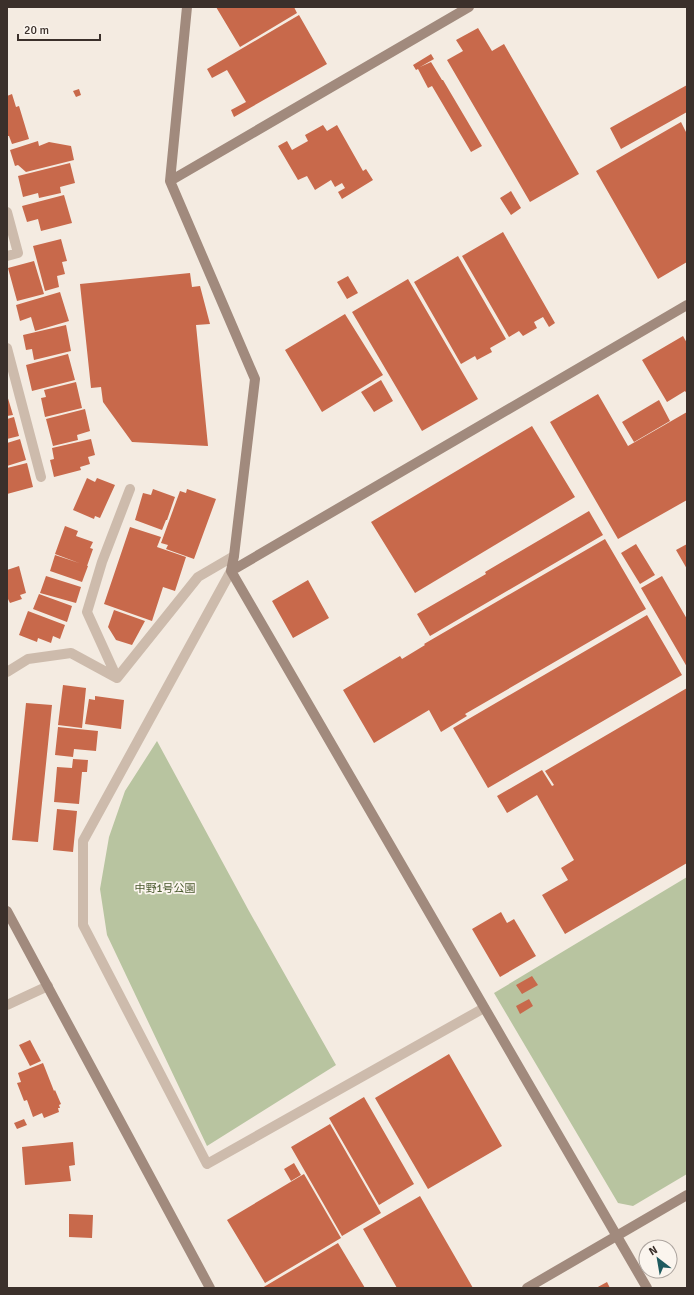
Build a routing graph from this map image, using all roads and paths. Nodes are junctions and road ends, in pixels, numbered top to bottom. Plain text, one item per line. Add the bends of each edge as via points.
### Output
1 (187, 7) edge
2 (469, 7) edge
3 (170, 181) junction
4 (7, 212) edge
5 (7, 256) edge
6 (687, 305) edge
7 (7, 348) edge
8 (10, 374) edge
9 (41, 477) dead end
10 (130, 489) dead end
11 (234, 556) junction
12 (231, 570) junction
13 (7, 672) edge
14 (117, 678) junction
15 (7, 911) edge
16 (48, 986) junction
17 (7, 1005) edge
18 (484, 1008) junction
19 (687, 1195) edge
20 (616, 1236) junction
21 (210, 1288) edge
22 (527, 1288) edge
23 (647, 1288) edge

1 - 3 street
2 - 3 street
3 - 11 street via 255,379
4 - 5 street via 18,253
6 - 12 street
7 - 8 street
8 - 9 street
10 - 14 street via 102,562 87,612
11 - 12 street
11 - 14 street via 198,577
12 - 18 street
12 - 18 street via 83,841 83,925 207,1164
13 - 14 street via 28,659 72,654
15 - 16 street
16 - 17 street
16 - 21 street
18 - 20 street
19 - 20 street
20 - 22 street
20 - 23 street

